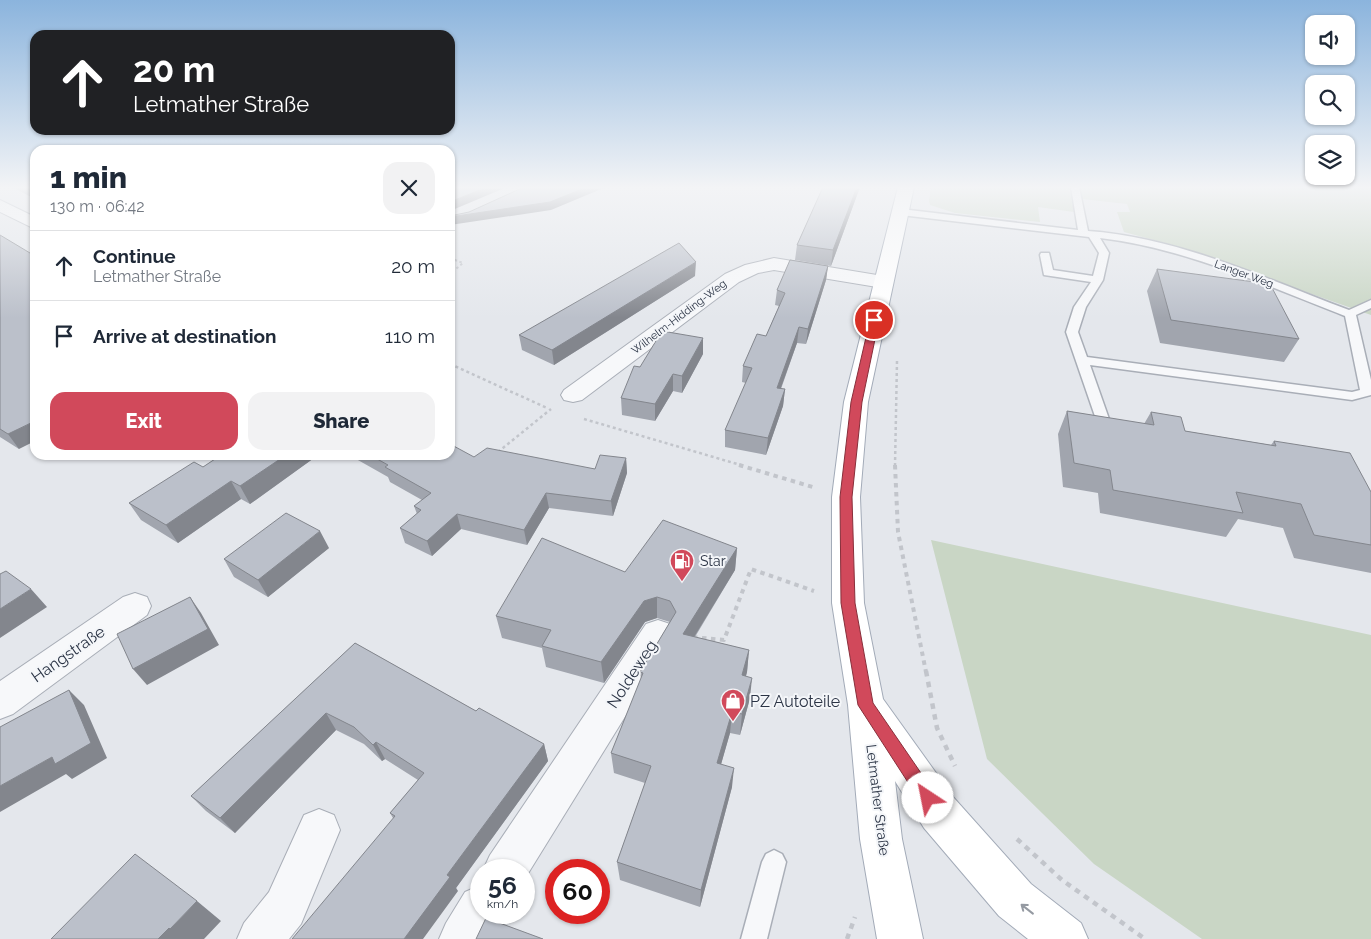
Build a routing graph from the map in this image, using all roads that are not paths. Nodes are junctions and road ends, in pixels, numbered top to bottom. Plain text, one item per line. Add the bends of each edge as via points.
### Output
1 (896, 231) edge
2 (1061, 231) edge
3 (1087, 231) edge
4 (1088, 234) junction
5 (1046, 259) dead end
6 (1099, 276) junction
7 (883, 282) junction
8 (1371, 303) edge
9 (1350, 314) junction
10 (1082, 360) junction
11 (574, 396) road end
12 (1102, 419) edge
13 (135, 606) dead end
14 (658, 634) road end
15 (0, 702) edge
16 (866, 705) junction
17 (319, 830) dead end
18 (512, 859) edge
19 (774, 862) dead end
20 (471, 924) edge
21 (260, 939) edge
22 (462, 939) edge
23 (754, 939) edge
24 (900, 939) edge
25 (1065, 939) edge

1 - 7 main road, Letmather Straße
2 - 4 lane, Langer Weg
3 - 4 lane
4 - 6 lane via 1104,254
4 - 9 lane, Langer Weg via 1133,240 1186,253
5 - 6 lane
6 - 10 lane via 1080,307 1072,332
7 - 11 street, Wilhelm-Hidding-Weg via 774,264 752,270 732,278
7 - 16 main road, Letmather Straße via 856,402 846,497 848,603
8 - 9 lane
9 - 10 lane via 1367,392 1352,396
10 - 12 lane
13 - 15 street, Hangstraße
14 - 18 street, Noldeweg
16 - 24 main road, Letmather Straße via 881,839
25 -> 16 main road via 1015,900 939,813
17 - 21 street via 285,908
19 - 23 lane
20 - 22 street

